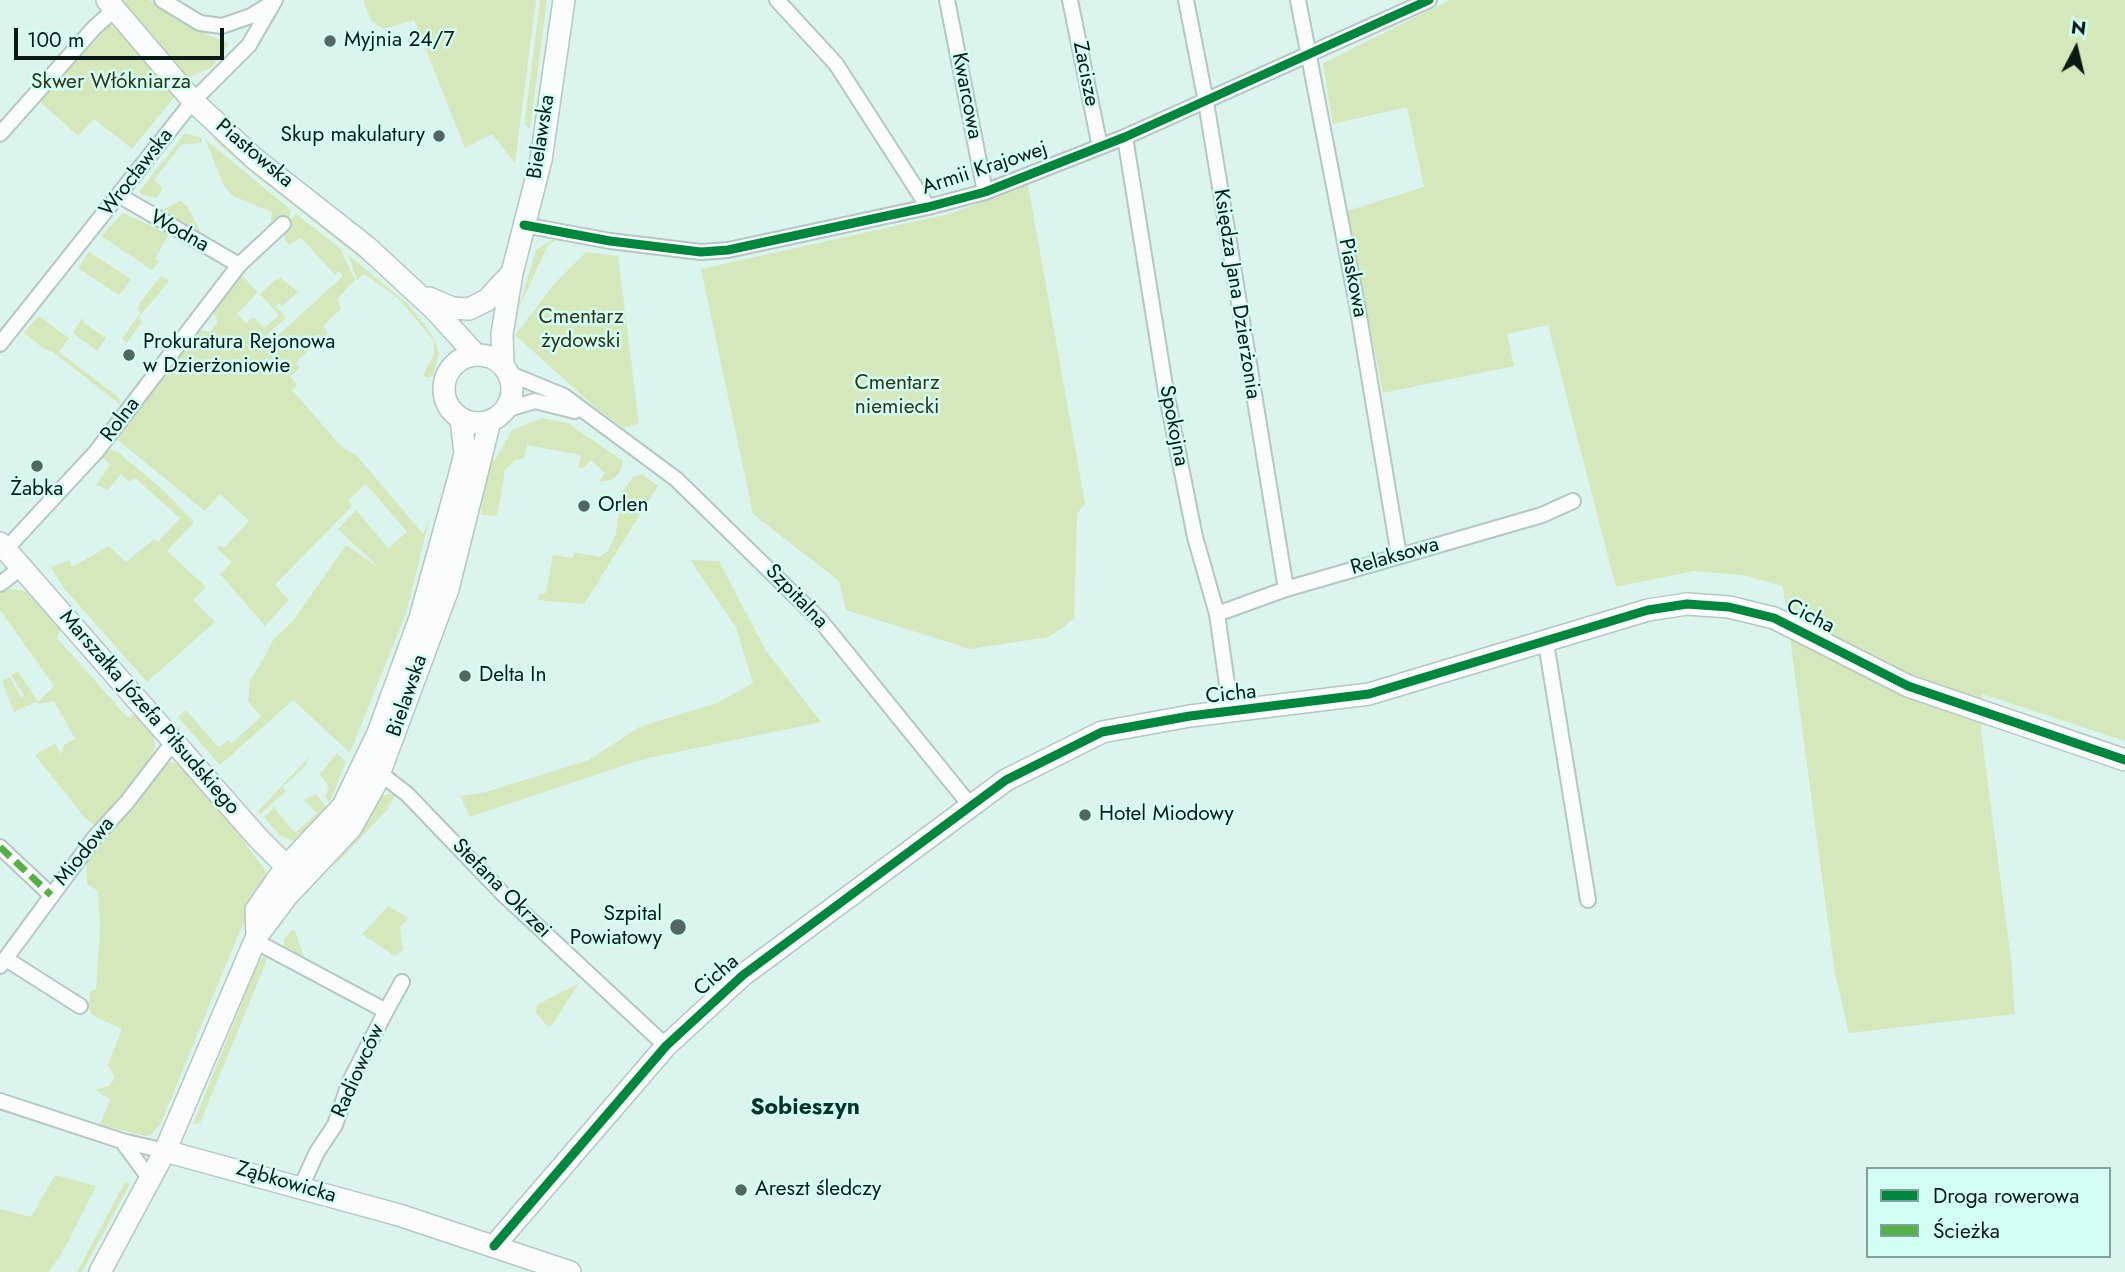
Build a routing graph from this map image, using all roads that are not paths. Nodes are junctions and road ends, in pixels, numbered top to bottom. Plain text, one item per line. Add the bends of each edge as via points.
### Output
1 (162, 0) edge
2 (564, 0) edge
3 (777, 0) edge
4 (947, 0) edge
5 (1070, 0) edge
6 (1186, 0) edge
7 (1298, 0) edge
8 (1429, 0) edge
9 (274, 1) edge
10 (111, 5) edge
11 (1309, 57) junction
12 (193, 101) junction
13 (1206, 102) junction
14 (0, 134) edge
15 (1125, 137) junction
16 (1100, 147) junction
17 (985, 192) junction
18 (120, 196) junction
19 (929, 207) junction
20 (284, 223) dead end
21 (524, 225) junction
22 (239, 265) junction
23 (512, 273) junction
24 (416, 293) junction
25 (0, 344) edge
26 (479, 355) junction
27 (451, 368) junction
28 (505, 369) junction
29 (498, 416) junction
30 (461, 419) junction
31 (593, 419) junction
32 (1573, 500) dead end
33 (3, 546) edge
34 (1399, 556) junction
35 (22, 566) junction
36 (0, 584) edge
37 (1286, 589) junction
38 (1217, 614) junction
39 (1546, 643) junction
40 (414, 656) junction
41 (1231, 712) junction
42 (174, 741) junction
43 (2125, 760) edge
44 (373, 768) junction
45 (970, 805) junction
46 (0, 847) edge
47 (294, 874) junction
48 (51, 895) junction
49 (1588, 900) dead end
50 (256, 939) junction
51 (3, 963) edge
52 (402, 982) dead end
53 (80, 1006) dead end
54 (386, 1012) junction
55 (666, 1046) junction
56 (0, 1101) edge
57 (122, 1141) junction
58 (165, 1151) junction
59 (150, 1179) junction
60 (301, 1187) junction
61 (494, 1246) junction
62 (100, 1272) edge
63 (570, 1272) edge

1 - 9 street, Wrocławska via 200,23 222,26 251,16
2 - 21 street, Bielawska via 541,160
3 - 19 street via 835,64
4 - 17 street, Kwarcowa
5 - 16 street, Zacisze
6 - 13 street, Księdza Jana Dzierżonia
7 - 11 street, Piaskowa
8 - 11 street, Armii Krajowej
9 - 12 street, Wrocławska via 249,45
10 - 12 street, Piastowska
10 - 14 street
11 - 13 street, Armii Krajowej
11 - 34 street, Piaskowa
12 - 18 street, Wrocławska
12 - 24 street, Piastowska via 255,159 356,238
13 - 15 street, Armii Krajowej
13 - 37 street, Księdza Jana Dzierżonia
15 - 16 street, Armii Krajowej
15 - 38 street, Spokojna via 1166,392 1195,537
16 - 17 street, Armii Krajowej
17 - 19 street, Armii Krajowej
18 - 22 street, Wodna
18 - 25 street, Wrocławska
19 - 21 street, Armii Krajowej via 701,252
20 - 22 street, Rolna
21 - 23 street, Bielawska
22 - 33 street, Rolna via 96,452
23 - 24 street via 488,300 469,309 452,308
23 - 26 street, Bielawska
23 - 28 street, Bielawska via 502,334
24 - 26 street, Piastowska
24 - 27 street, Piastowska via 446,341
26 - 27 street
26 - 28 street
27 - 30 street via 444,396
28 - 29 street via 512,392
28 - 31 street, Szpitalna via 564,396
29 - 30 street via 470,422
29 - 31 street, Szpitalna via 535,401 562,405
29 - 40 street, Bielawska via 448,589
30 - 40 street, Bielawska via 465,453
31 - 45 street, Szpitalna via 676,479 820,620
32 - 34 street, Relaksowa via 1542,515
33 - 35 street, Marszałka Józefa Piłsudskiego
34 - 37 street, Relaksowa
35 - 36 street
35 - 42 street, Marszałka Józefa Piłsudskiego
37 - 38 street, Relaksowa
38 - 41 street, Spokojna
39 - 41 street, Cicha via 1369,694
39 - 43 street, Cicha via 1668,607 1704,605 1751,611 1908,685
39 - 49 street
40 - 44 street, Bielawska
41 - 45 street, Cicha via 1102,732 1020,771
42 - 47 street, Marszałka Józefa Piłsudskiego
42 - 48 street, Miodowa
44 - 47 street, Bielawska
44 - 55 street, Stefana Okrzei via 407,794 512,903
45 - 55 street, Cicha via 743,975
46 - 48 street
47 - 50 street, Bielawska
48 - 51 street, Miodowa
50 - 54 street, Radiowców
50 - 58 street, Bielawska
51 - 53 street
52 - 54 street
54 - 60 street, Radiowców
55 - 61 street, Cicha
56 - 57 street, Ząbkowicka
57 - 58 street, Ząbkowicka
57 - 59 street
58 - 59 street, Bielawska
58 - 60 street, Ząbkowicka
59 - 62 street, Bielawska
60 - 61 street, Ząbkowicka
61 - 63 street, Ząbkowicka

